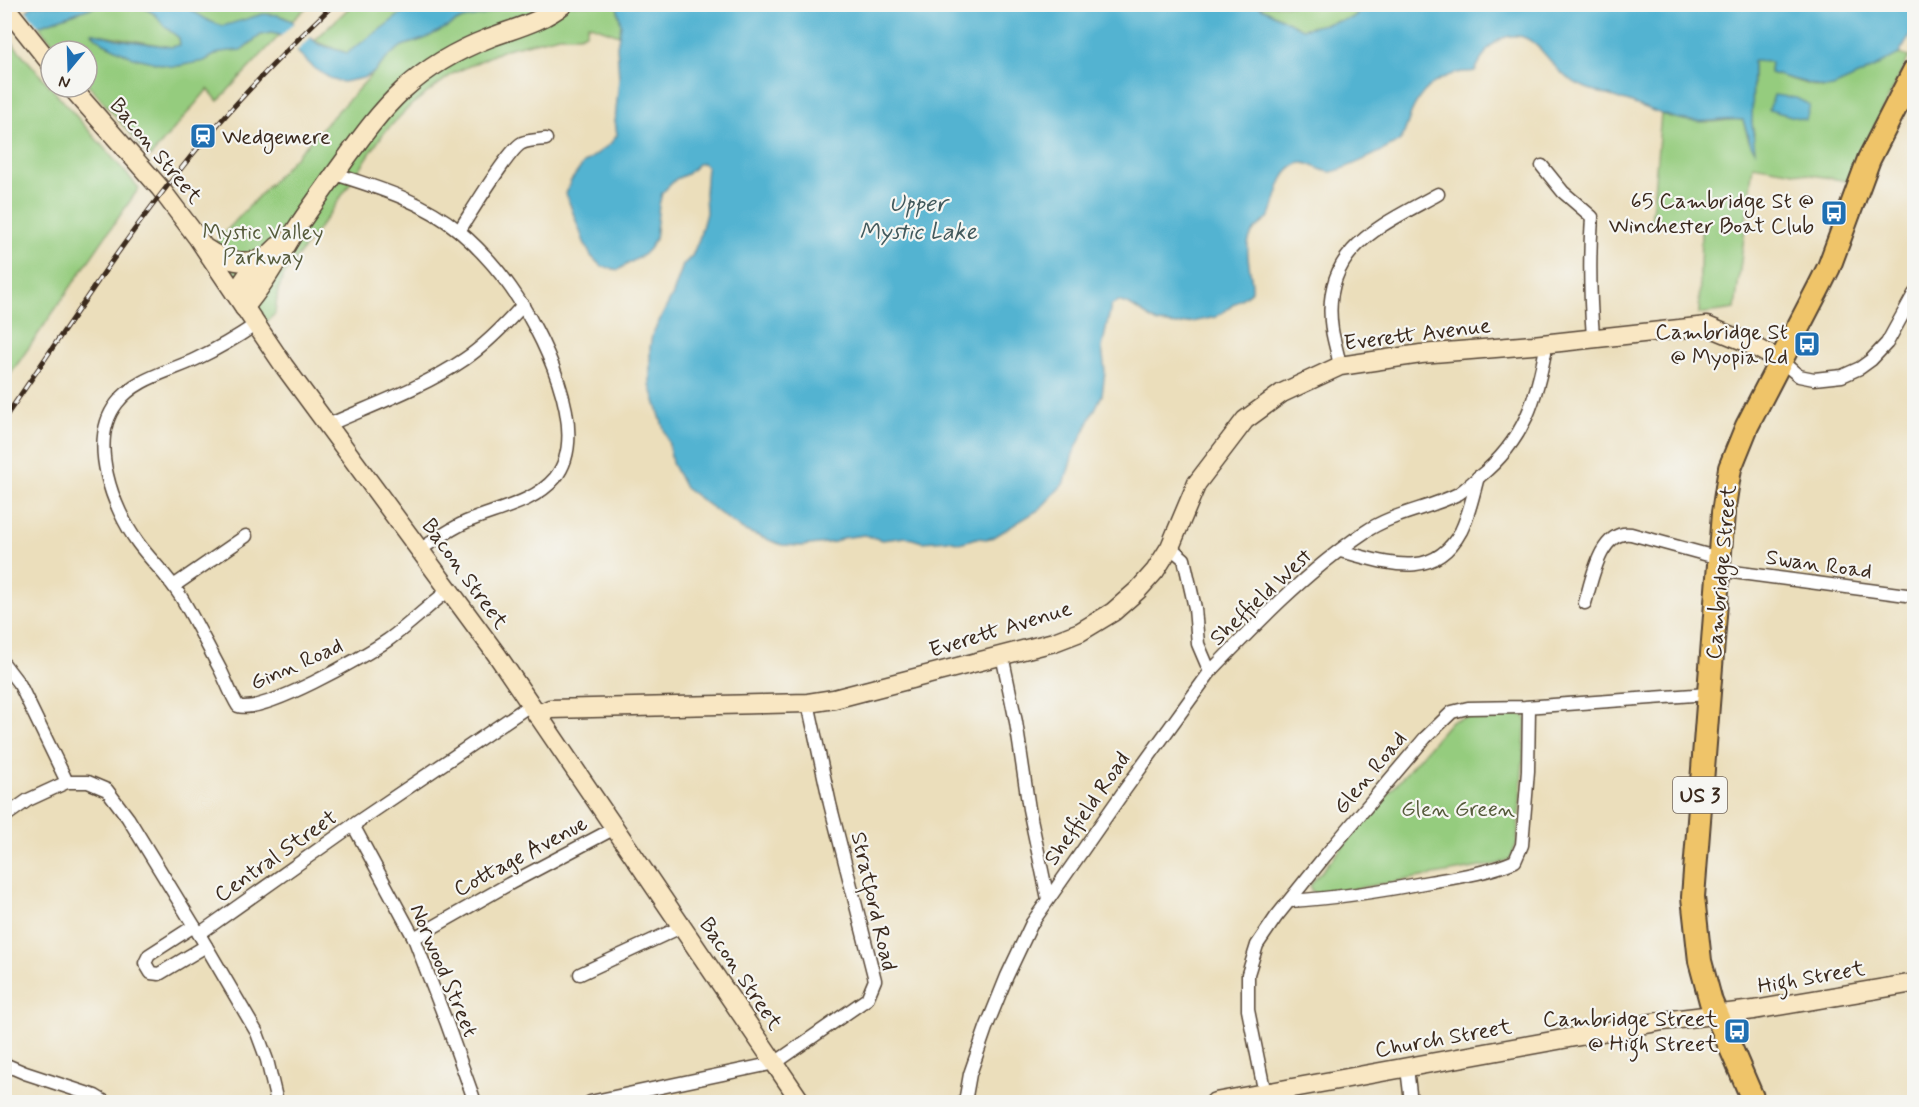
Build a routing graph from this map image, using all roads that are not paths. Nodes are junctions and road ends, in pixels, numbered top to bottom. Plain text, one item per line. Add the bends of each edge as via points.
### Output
1 (564, 4) edge
2 (7, 9) edge
3 (39, 50) edge
4 (1914, 71) edge
5 (82, 99) edge
6 (546, 139) dead end
7 (1542, 166) dead end
8 (336, 174) junction
9 (1438, 194) dead end
10 (297, 228) junction
11 (459, 231) junction
12 (204, 247) junction
13 (267, 256) junction
14 (1914, 294) edge
15 (240, 301) junction
16 (523, 305) junction
17 (255, 325) junction
18 (1593, 337) junction
19 (1547, 342) junction
20 (1781, 361) junction
21 (1340, 366) junction
22 (328, 426) junction
23 (1478, 477) junction
24 (246, 536) dead end
25 (1170, 547) junction
26 (419, 550) junction
27 (1340, 551) junction
28 (1718, 564) junction
29 (175, 585) junction
30 (449, 590) junction
31 (1914, 596) edge
32 (1585, 603) dead end
33 (1002, 655) junction
34 (4, 664) edge
35 (1210, 672) junction
36 (1708, 694) junction
37 (808, 703) junction
38 (1529, 707) junction
39 (534, 710) junction
40 (67, 782) junction
41 (4, 817) edge
42 (353, 825) junction
43 (615, 828) junction
44 (1048, 899) junction
45 (1290, 901) junction
46 (681, 927) junction
47 (197, 930) junction
48 (414, 938) junction
49 (206, 946) junction
50 (580, 974) dead end
51 (1914, 982) edge
52 (1715, 1015) junction
53 (775, 1063) junction
54 (4, 1064) edge
55 (1407, 1068) junction
56 (1265, 1094) junction
57 (105, 1102) edge
58 (277, 1102) edge
59 (475, 1102) edge
60 (590, 1102) edge
61 (801, 1102) edge
62 (965, 1102) edge
63 (1215, 1102) edge
64 (1411, 1102) edge
65 (1754, 1102) edge

1 - 8 street via 539,20 474,44 424,73 378,116
2 - 3 street
4 - 20 highway, Cambridge Street / US 3 via 1869,159 1829,267
5 - 12 street, Bacon Street via 160,188
6 - 11 street via 518,146
7 - 18 street via 1563,192 1592,217 1589,293
8 - 10 street
8 - 11 street via 400,196 428,209
9 - 21 street via 1380,226 1350,250 1342,263 1331,303
10 - 13 street
10 - 15 street via 259,289
11 - 16 street via 497,269
12 - 13 street via 236,261
12 - 15 street, Bacon Street
13 - 15 street via 242,281
14 - 20 street via 1887,344 1860,368 1842,376 1814,379 1800,376
15 - 17 street, Bacon Street
16 - 22 street via 467,358
16 - 26 street via 548,356 568,415 570,432 563,465 556,477 527,499 463,523
17 - 22 street, Bacon Street
17 - 29 street, Ginn Road via 214,350 138,385 117,403 109,417 104,456 119,511 138,542
18 - 19 street, Everett Avenue
18 - 20 street, Everett Avenue via 1707,326
19 - 21 street, Everett Avenue
19 - 23 street, Sheffield West via 1539,382 1516,439
20 - 28 highway, Cambridge Street / US 3 via 1730,468
21 - 25 street, Everett Avenue via 1282,393 1245,420 1197,483
22 - 26 street, Bacon Street
23 - 27 street, Sheffield West via 1459,493 1367,531
23 - 27 street, Sheffield West via 1461,531 1434,562 1406,566
24 - 29 street
25 - 33 street, Everett Avenue via 1155,571 1113,612 1080,632
25 - 35 street via 1184,559 1198,644
26 - 30 street, Bacon Street
27 - 35 street, Sheffield West via 1283,597
28 - 31 street, Swan Road
28 - 32 street, Swan Road via 1631,534 1617,535 1603,550
28 - 36 highway, Cambridge Street / US 3
29 - 30 street, Ginn Road via 235,701 248,708 346,666 388,640
30 - 39 street, Bacon Street
33 - 37 street, Everett Avenue
33 - 44 street
34 - 40 street via 20,685
35 - 44 street, Sheffield Road
36 - 38 street, Glen Road
36 - 52 highway, Cambridge Street / US 3 via 1693,897 1700,961
37 - 39 street, Everett Avenue
37 - 53 street, Stratford Road via 875,980 867,999
38 - 45 street, Glen Road via 1452,712 1425,738
38 - 45 street via 1522,845 1515,861 1492,871 1342,897
39 - 42 street, Central Street
39 - 43 street, Bacon Street
40 - 41 street via 28,800
40 - 47 street via 88,782 107,790
42 - 47 street, Central Street
42 - 48 street, Norwood Street
43 - 46 street, Bacon Street
43 - 48 street, Cottage Avenue
44 - 62 street, Sheffield Road via 1002,986 970,1074
45 - 56 street, Glen Road via 1257,945 1248,974 1248,1010
46 - 50 street
46 - 53 street, Bacon Street
47 - 49 street
47 - 49 street, Central Street via 149,955 147,968 159,974
48 - 59 street, Norwood Street
49 - 58 street via 257,1033
51 - 52 street, High Street
52 - 55 street, Church Street
52 - 65 highway, Cambridge Street / US 3
53 - 60 street
53 - 61 street, Bacon Street
54 - 57 street
55 - 56 street, Church Street
55 - 64 street
56 - 63 street, Church Street

